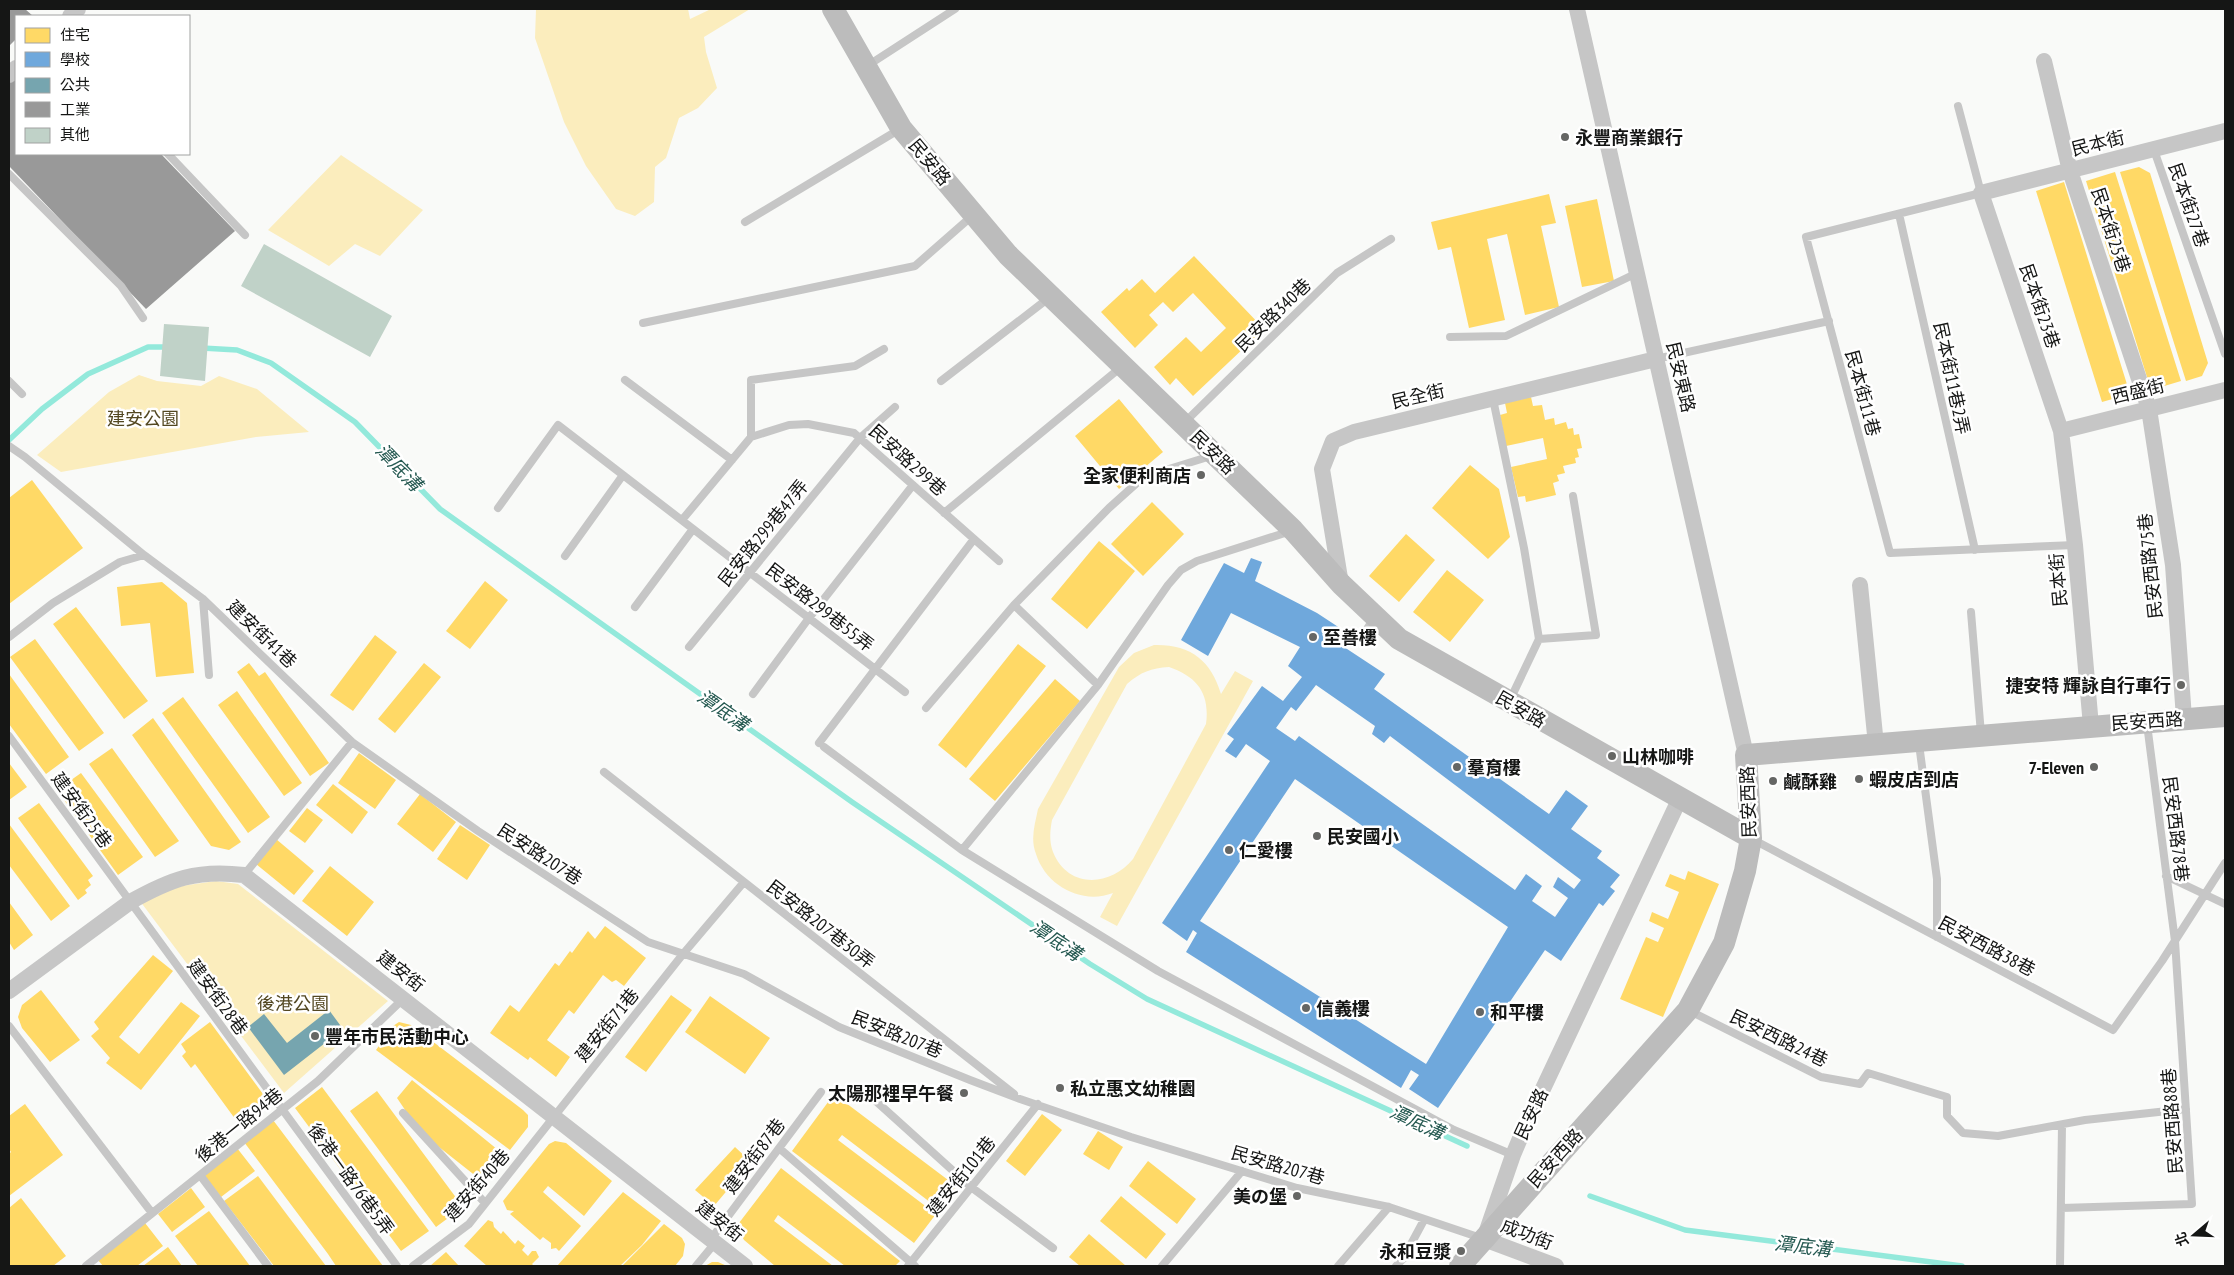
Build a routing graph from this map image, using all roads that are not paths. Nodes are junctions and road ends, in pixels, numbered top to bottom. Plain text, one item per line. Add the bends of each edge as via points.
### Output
1 (833, 9) edge
2 (955, 9) edge
3 (1577, 9) edge
4 (2044, 61) dead end
5 (866, 67) junction
6 (1958, 106) dead end
7 (901, 128) junction
8 (2225, 131) edge
9 (2154, 150) junction
10 (169, 155) edge
11 (2070, 171) junction
12 (9, 174) edge
13 (1981, 193) junction
14 (974, 214) junction
15 (1900, 214) junction
16 (745, 222) dead end
17 (245, 235) dead end
18 (1391, 239) dead end
19 (1637, 273) junction
20 (1052, 296) junction
21 (144, 318) dead end
22 (1829, 321) junction
23 (643, 323) dead end
24 (1450, 336) dead end
25 (884, 349) dead end
26 (2225, 354) edge
27 (1656, 359) junction
28 (1123, 366) junction
29 (9, 380) edge
30 (625, 380) dead end
31 (941, 381) dead end
32 (2225, 390) edge
33 (22, 394) dead end
34 (1493, 399) junction
35 (895, 406) dead end
36 (2149, 409) junction
37 (1184, 423) junction
38 (2061, 431) junction
39 (752, 437) junction
40 (860, 438) junction
41 (9, 446) edge
42 (1216, 455) junction
43 (732, 460) junction
44 (623, 475) junction
45 (913, 485) junction
46 (1573, 496) dead end
47 (498, 508) dead end
48 (944, 513) junction
49 (682, 520) junction
50 (693, 529) junction
51 (1293, 530) junction
52 (974, 539) junction
53 (2075, 545) junction
54 (1974, 550) junction
55 (144, 555) junction
56 (564, 556) dead end
57 (998, 561) dead end
58 (750, 572) junction
59 (1341, 584) junction
60 (1860, 585) dead end
61 (203, 599) junction
62 (1014, 605) junction
63 (635, 607) dead end
64 (1971, 612) dead end
65 (1375, 616) junction
66 (809, 618) junction
67 (9, 637) edge
68 (1362, 637) dead end
69 (1540, 639) junction
70 (689, 646) dead end
71 (875, 669) junction
72 (209, 675) dead end
73 (1098, 685) junction
74 (904, 692) dead end
75 (753, 694) dead end
76 (1509, 702) junction
77 (926, 708) dead end
78 (2225, 716) edge
79 (2184, 718) junction
80 (2147, 721) junction
81 (2091, 726) junction
82 (9, 736) edge
83 (1982, 736) junction
84 (352, 742) junction
85 (1919, 742) junction
86 (1876, 745) junction
87 (1746, 755) junction
88 (604, 772) dead end
89 (1680, 798) junction
90 (1750, 838) junction
91 (962, 850) junction
92 (2225, 863) edge
93 (244, 874) junction
94 (2166, 876) junction
95 (744, 882) junction
96 (2205, 894) junction
97 (130, 902) junction
98 (2225, 904) edge
99 (1937, 936) junction
100 (2175, 941) junction
101 (683, 954) junction
102 (9, 991) edge
103 (404, 998) junction
104 (1688, 1010) junction
105 (9, 1026) edge
106 (821, 1092) dead end
107 (868, 1094) dead end
108 (1020, 1099) junction
109 (1038, 1104) junction
110 (282, 1109) junction
111 (2186, 1109) junction
112 (403, 1113) dead end
113 (554, 1115) junction
114 (2062, 1125) junction
115 (779, 1148) junction
116 (1513, 1155) junction
117 (1242, 1172) junction
118 (200, 1175) junction
119 (971, 1188) junction
120 (485, 1203) junction
121 (1389, 1208) junction
122 (2061, 1208) junction
123 (152, 1213) junction
124 (1424, 1220) junction
125 (1484, 1239) junction
126 (713, 1241) junction
127 (1053, 1248) dead end
128 (911, 1265) edge
129 (1166, 1265) edge
130 (2060, 1265) dead end
131 (86, 1266) edge
132 (268, 1266) edge
133 (397, 1266) edge
134 (413, 1266) edge
135 (696, 1266) edge
136 (745, 1266) edge
137 (1338, 1266) edge
138 (1396, 1266) edge
139 (1460, 1266) edge
140 (1556, 1266) edge

1 - 5 street, 民安路
2 - 5 lane
3 - 19 street, 民安東路
4 - 11 street, 民本街25巷
5 - 7 street, 民安路
6 - 13 lane
7 - 14 street, 民安路
7 - 16 lane
8 - 9 street, 民本街
9 - 11 street, 民本街
9 - 26 lane, 民本街27巷
10 - 17 lane
11 - 13 street, 民本街
11 - 36 street, 民本街25巷
12 - 21 lane via 121,286
13 - 15 lane, 民本街11巷
13 - 38 street, 民本街23巷
14 - 20 street, 民安路 via 1008,255
14 - 23 lane via 915,266
15 - 22 lane, 民本街11巷 via 1806,236
15 - 54 lane, 民本街11巷2弄
18 - 37 lane, 民安路340巷 via 1337,273
19 - 24 lane via 1506,336
19 - 27 street, 民安東路
20 - 28 street, 民安路
20 - 31 lane
22 - 27 lane
22 - 54 lane, 民本街11巷 via 1890,553
25 - 39 lane via 855,366 751,380
27 - 34 street, 民全街
27 - 87 street, 民安東路
28 - 37 street, 民安路
28 - 48 lane, 民安路299巷
29 - 33 lane
30 - 43 lane
32 - 36 street, 西盛街
34 - 59 street, 民全街 via 1354,432 1333,441 1322,469
34 - 69 lane
35 - 40 lane, 民安路299巷47弄
36 - 38 street, 西盛街
36 - 79 street, 民安西路75巷 via 2173,565
37 - 42 street, 民安路
38 - 53 street, 民本街
39 - 40 lane, 民安路299巷 via 789,425 808,424 854,433
39 - 43 lane
40 - 45 lane, 民安路299巷
40 - 58 lane, 民安路299巷47弄
41 - 55 lane, 建安街41巷
42 - 51 street, 民安路
42 - 62 lane via 1156,473 1138,482
43 - 49 lane
44 - 47 lane, 民安路299巷55弄 via 558,425
44 - 49 lane, 民安路299巷55弄
44 - 56 lane
45 - 48 lane, 民安路299巷
45 - 66 lane
46 - 69 lane via 1596,635
48 - 52 lane, 民安路299巷
49 - 50 lane, 民安路299巷55弄
50 - 58 lane, 民安路299巷55弄
50 - 63 lane
51 - 59 street, 民安路
51 - 73 lane via 1197,561 1181,570
52 - 57 lane, 民安路299巷
52 - 71 lane
53 - 54 lane, 民本街11巷
53 - 81 street, 民本街
55 - 61 lane, 建安街41巷
55 - 67 lane via 120,562 53,603
58 - 66 lane, 民安路299巷55弄
58 - 70 lane, 民安路299巷47弄
59 - 65 street, 民安路
60 - 86 street
61 - 72 lane
61 - 84 lane, 建安街41巷
62 - 73 lane
62 - 77 lane
64 - 83 lane
65 - 68 lane
65 - 76 street, 民安路 via 1399,638
66 - 71 lane, 民安路299巷55弄
66 - 75 lane
69 - 76 lane
71 - 74 lane, 民安路299巷55弄
71 - 91 lane via 821,745
73 - 91 lane
76 - 89 street, 民安路
78 - 79 street, 民安西路
79 - 80 street, 民安西路
80 - 81 street, 民安西路
80 - 94 lane, 民安西路78巷
81 - 83 street, 民安西路
82 - 97 lane, 建安街25巷
83 - 85 street, 民安西路
84 - 93 lane
84 - 101 lane, 民安路207巷 via 478,831 648,942
85 - 86 street, 民安西路
85 - 99 lane via 1937,879
86 - 87 street, 民安西路
87 - 90 street, 民安西路
88 - 95 lane, 民安路207巷30弄
89 - 90 street, 民安路
89 - 116 street, 民安路
90 - 99 lane, 民安西路38巷
90 - 104 street, 民安西路 via 1745,871 1724,943
91 - 116 lane via 1158,971 1454,1130
92 - 96 lane
93 - 97 street via 219,872 177,879
93 - 103 street, 建安街
94 - 96 lane
94 - 100 lane, 民安西路78巷
95 - 101 lane, 建安街71巷
95 - 108 lane, 民安路207巷30弄
96 - 98 lane
96 - 100 lane
97 - 102 street
97 - 110 lane, 建安街28巷
99 - 100 lane, 民安西路38巷 via 2113,1030
100 - 111 lane, 民安西路88巷
101 - 108 lane, 民安路207巷 via 744,974 839,1027
101 - 113 lane, 建安街71巷
103 - 110 lane, 後港一路94巷 via 318,1081
103 - 113 street, 建安街
104 - 114 lane, 民安西路24巷 via 1821,1077 1860,1084 1868,1073 1947,1097 1947,1116 1964,1133 1998,1136
104 - 125 street, 民安西路
105 - 123 lane
106 - 115 lane, 建安街87巷
107 - 119 lane
108 - 109 lane, 民安路207巷
109 - 117 lane, 民安路207巷
109 - 119 lane, 建安街101巷
110 - 118 lane, 後港一路94巷
110 - 133 lane, 後港一路76巷5弄
111 - 114 lane
111 - 122 lane, 民安西路88巷 via 2192,1204
112 - 120 lane
113 - 120 lane, 建安街40巷
113 - 126 street, 建安街
114 - 122 lane
115 - 126 lane, 建安街87巷
115 - 128 lane
116 - 125 street, 民安路
117 - 121 lane, 民安路207巷
117 - 129 lane
118 - 123 lane, 後港一路94巷
118 - 132 lane
119 - 127 lane
119 - 128 lane, 建安街101巷
120 - 134 lane, 建安街40巷 via 469,1224
121 - 124 lane, 民安路207巷
121 - 137 lane
122 - 130 lane
123 - 131 lane, 後港一路94巷
124 - 125 lane, 民安路207巷
124 - 138 lane
125 - 139 street, 民安路
125 - 140 street, 成功街
126 - 135 lane, 建安街87巷
126 - 136 street, 建安街

